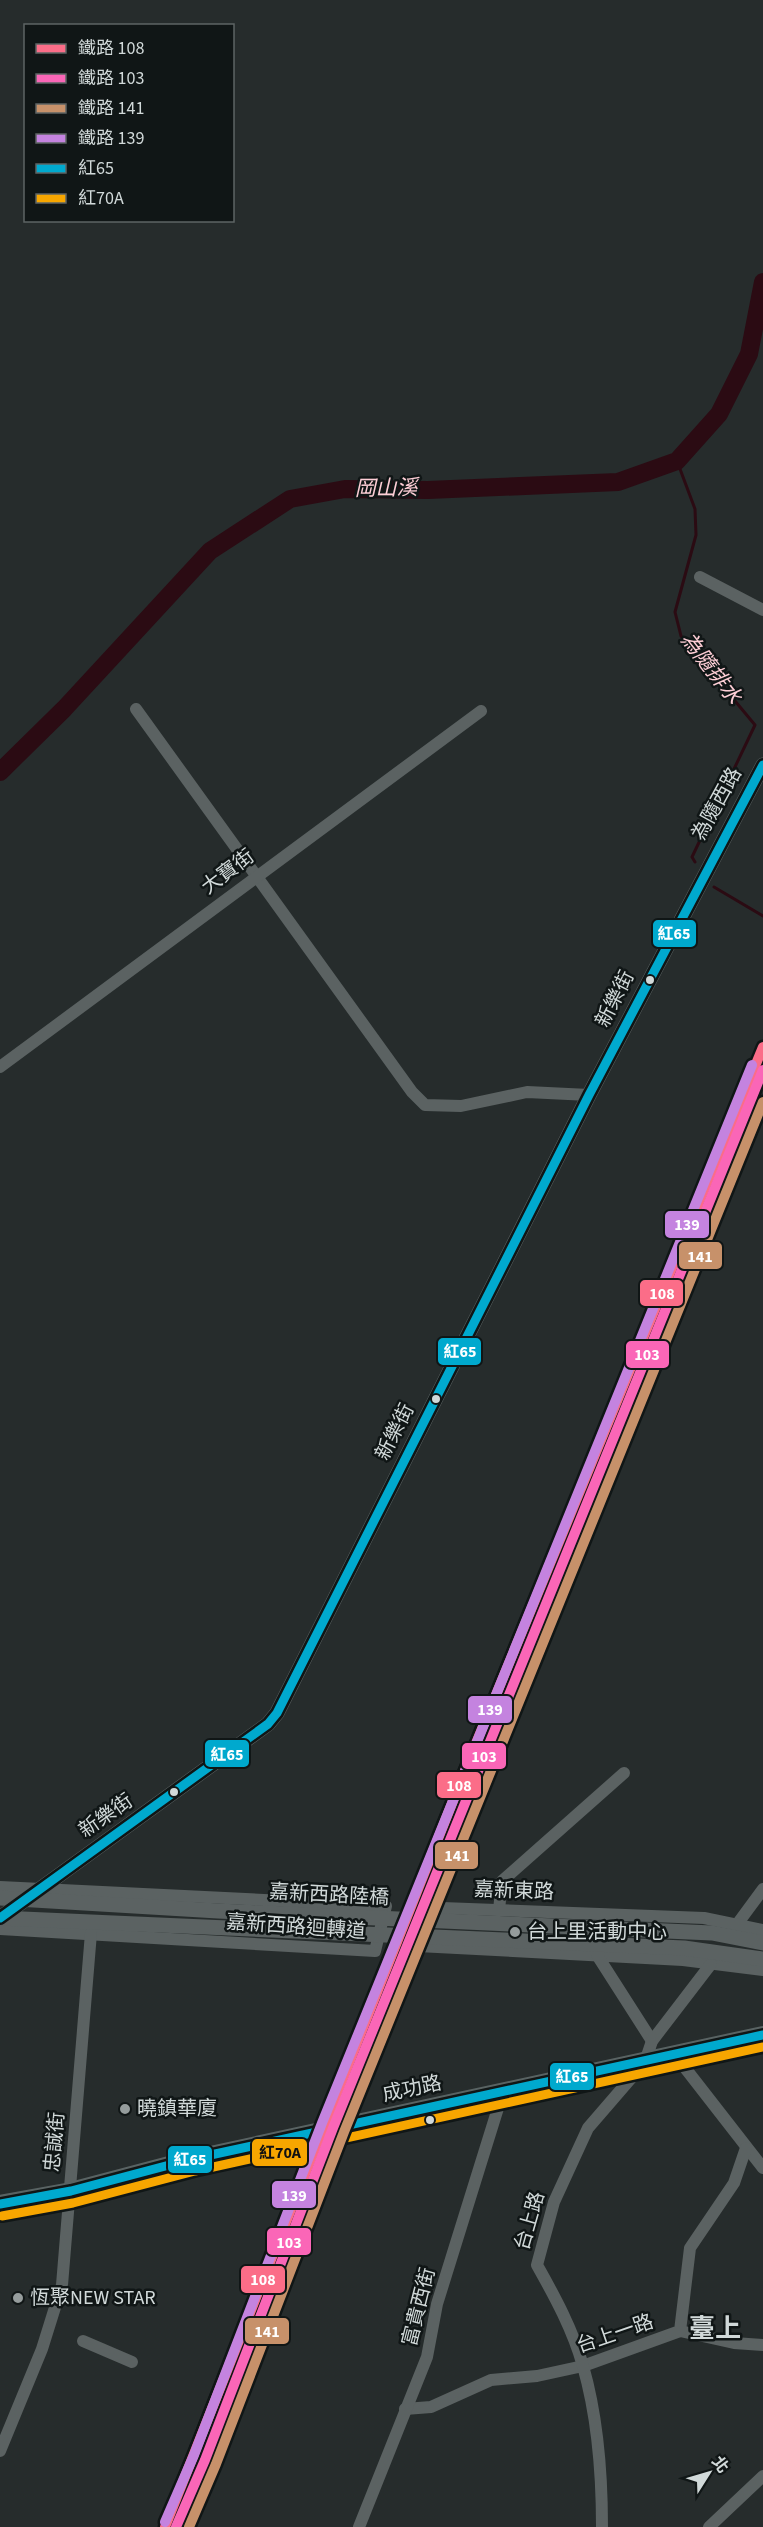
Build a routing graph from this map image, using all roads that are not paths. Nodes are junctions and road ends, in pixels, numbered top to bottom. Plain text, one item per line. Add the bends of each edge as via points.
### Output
1 (700, 577) dead end
2 (763, 610) edge
3 (136, 709) dead end
4 (480, 711) dead end
5 (763, 765) edge
6 (708, 864) joint
7 (255, 876) junction
8 (0, 1067) edge
9 (589, 1095) junction
10 (624, 1773) dead end
11 (0, 1887) edge
12 (763, 1888) edge
13 (39, 1889) junction
14 (0, 1898) edge
15 (499, 1910) junction
16 (598, 1914) junction
17 (0, 1918) edge
18 (738, 1923) junction
19 (0, 1929) edge
20 (763, 1930) edge
21 (91, 1933) junction
22 (763, 1942) edge
23 (597, 1955) junction
24 (763, 1959) edge
25 (711, 1964) junction
26 (763, 1970) edge
27 (763, 2035) edge
28 (652, 2041) junction
29 (675, 2055) junction
30 (645, 2062) junction
31 (503, 2092) junction
32 (746, 2148) junction
33 (763, 2168) edge
34 (70, 2192) junction
35 (0, 2204) edge
36 (680, 2331) junction
37 (82, 2341) dead end
38 (763, 2345) edge
39 (132, 2362) dead end
40 (583, 2366) junction
41 (405, 2409) junction
42 (0, 2451) edge
43 (763, 2476) edge
44 (359, 2527) edge
45 (602, 2527) edge
46 (709, 2527) edge

1 - 2 street
3 - 7 street
4 - 7 street, 大寶街
5 - 6 street, 為隨西路
6 - 9 street, 新樂街
7 - 8 street, 大寶街
7 - 9 street via 425,1105 461,1106 527,1092
9 - 13 street, 新樂街 via 277,1713 193,1780
10 - 15 street via 502,1881
11 - 13 street
12 - 18 street
13 - 17 street, 新樂街
13 - 21 street, 嘉新西路迴轉道 via 386,1906 375,1951
14 - 22 street, 嘉新西路陸橋, bridge via 712,1933
15 - 16 street, 嘉新東路
15 - 23 street, 嘉新東路 via 442,1908 426,1912 418,1946
16 - 18 street, 嘉新東路
16 - 23 street
17 - 24 street, 嘉新西路陸橋, bridge via 684,1948
18 - 20 street, 嘉新東路
19 - 21 street, 嘉新西路迴轉道
21 - 34 street, 忠誠街
23 - 25 street, 嘉新東路
23 - 28 street
25 - 26 street, 嘉新東路
25 - 28 street, 台上路
27 - 29 main road, 成功路
28 - 30 street, 台上路
29 - 30 main road, 成功路
29 - 32 street
30 - 31 main road, 成功路
30 - 40 street, 台上路 via 588,2128 554,2202 537,2265 559,2305
31 - 34 main road, 成功路 via 192,2158
31 - 41 street, 富貴西街 via 437,2304 427,2357
32 - 33 street
32 - 36 street, 台上一路 via 734,2183 690,2248
34 - 35 main road, 成功路
34 - 42 street, 忠誠街 via 62,2285 42,2349
36 - 38 street
36 - 40 street, 台上一路
37 - 39 street
40 - 41 street, 台上一路 via 491,2380 430,2408
40 - 45 street, 台上路 via 601,2461
41 - 44 street, 富貴西街
43 - 46 street

